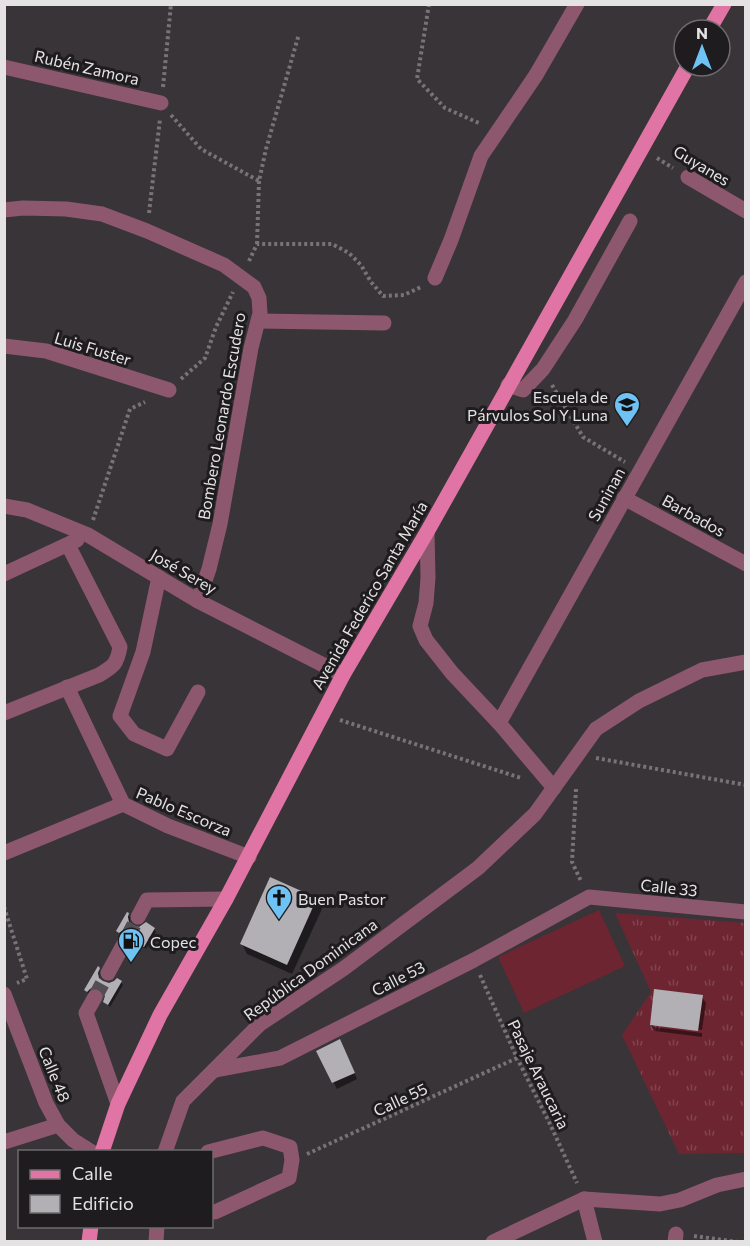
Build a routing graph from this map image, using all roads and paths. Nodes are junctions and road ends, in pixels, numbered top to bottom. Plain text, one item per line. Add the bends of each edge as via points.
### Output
1 (171, 4) edge
2 (429, 4) edge
3 (577, 4) edge
4 (724, 4) edge
5 (716, 18) edge
6 (299, 34) dead end
7 (4, 67) edge
8 (681, 78) edge
9 (161, 104) junction
10 (498, 130) junction
11 (641, 148) junction
12 (688, 177) joint
13 (258, 181) junction
14 (4, 210) edge
15 (746, 211) edge
16 (630, 221) dead end
17 (147, 231) junction
18 (257, 244) junction
19 (241, 277) junction
20 (435, 278) joint
21 (746, 282) edge
22 (258, 321) junction
23 (384, 323) dead end
24 (4, 346) edge
25 (543, 369) junction
26 (508, 386) junction
27 (169, 390) dead end
28 (640, 471) junction
29 (624, 498) junction
30 (4, 506) edge
31 (427, 532) junction
32 (88, 535) junction
33 (68, 545) junction
34 (746, 564) edge
35 (4, 574) edge
36 (159, 577) junction
37 (198, 600) junction
38 (746, 662) edge
39 (343, 675) junction
40 (67, 687) junction
41 (198, 692) dead end
42 (4, 713) edge
43 (330, 717) dead end
44 (499, 723) junction
45 (578, 754) junction
46 (746, 785) edge
47 (576, 787) dead end
48 (554, 788) junction
49 (123, 804) junction
50 (4, 853) edge
51 (249, 857) junction
52 (589, 897) junction
53 (226, 899) junction
54 (4, 907) edge
55 (746, 912) edge
56 (138, 917) tunnel mouth
57 (127, 938) tunnel mouth
58 (474, 960) junction
59 (108, 973) tunnel mouth
60 (8, 990) edge
61 (95, 997) tunnel mouth
62 (517, 1058) junction
63 (215, 1070) junction
64 (118, 1104) junction
65 (58, 1125) junction
66 (4, 1142) edge
67 (89, 1150) edge
68 (103, 1150) edge
69 (166, 1150) edge
70 (213, 1151) edge
71 (292, 1160) junction
72 (746, 1179) edge
73 (584, 1199) junction
74 (215, 1212) dead end
75 (675, 1238) edge
76 (493, 1242) edge
77 (595, 1242) edge
78 (738, 1242) edge

1 - 9 path
2 - 10 path via 417,78 445,108
3 - 10 street
4 - 5 main road
6 - 13 path
7 - 9 street, Rubén Zamora
8 - 11 main road, Avenida Federico Santa María
9 - 13 path via 201,149
9 - 17 path
10 - 20 street via 481,156
11 - 12 path, Guyanes
11 - 26 main road, Avenida Federico Santa María
12 - 15 street, Guyanes
13 - 18 path
14 - 17 street, Bombero Leonardo Escudero via 66,208 102,214
16 - 25 street
17 - 19 street, Bombero Leonardo Escudero via 224,265
18 - 19 path
18 - 20 path via 332,244 361,265 383,296 404,295
19 - 22 street, Bombero Leonardo Escudero via 254,287
21 - 28 street, Suninan
22 - 23 street
22 - 37 street, Bombero Leonardo Escudero via 220,524
24 - 27 street, Luis Fuster via 46,351
25 - 26 street via 523,390
25 - 28 path via 583,437
26 - 31 main road, Avenida Federico Santa María
28 - 29 street, Suninan
29 - 34 street, Barbados
29 - 44 street, Suninan
30 - 32 street, José Serey via 27,510
31 - 39 main road, Avenida Federico Santa María
31 - 44 street via 428,578 420,626 452,673
32 - 33 street
32 - 36 street, José Serey
33 - 35 street
33 - 40 street via 120,647 118,661 110,668
36 - 37 street, José Serey
36 - 41 street via 143,652 120,716 135,734 167,749
37 - 39 street, José Serey
38 - 45 street, República Dominicana via 702,670 639,700 596,729
39 - 51 main road, Avenida Federico Santa María
40 - 42 street
40 - 49 street
43 - 48 path
44 - 48 street
45 - 46 path
45 - 48 street, República Dominicana
47 - 52 path via 572,862
48 - 63 street, República Dominicana via 535,814 478,868 343,969 260,1024
49 - 50 street, Pablo Escorza
49 - 51 street, Pablo Escorza
51 - 53 main road, Avenida Federico Santa María
52 - 55 street, Calle 33
52 - 58 street, Calle 53
53 - 56 street via 147,900
53 - 64 main road, Avenida Federico Santa María via 160,1015
54 - 60 path via 27,979
57 - 59 street
58 - 62 path, Pasaje Araucaria
58 - 63 street, Calle 53 via 280,1058
60 - 65 street, Calle 48 via 46,1103
61 - 64 street via 86,1013
62 - 71 path, Calle 55
62 - 73 path, Pasaje Araucaria
63 - 69 street, República Dominicana via 183,1101
64 - 68 main road, Avenida Federico Santa María
65 - 66 street
65 - 67 street, Calle 48
70 - 71 street via 262,1137 290,1147
71 - 74 street via 289,1178
72 - 73 street via 660,1204
73 - 76 street
73 - 77 street
75 - 78 path

